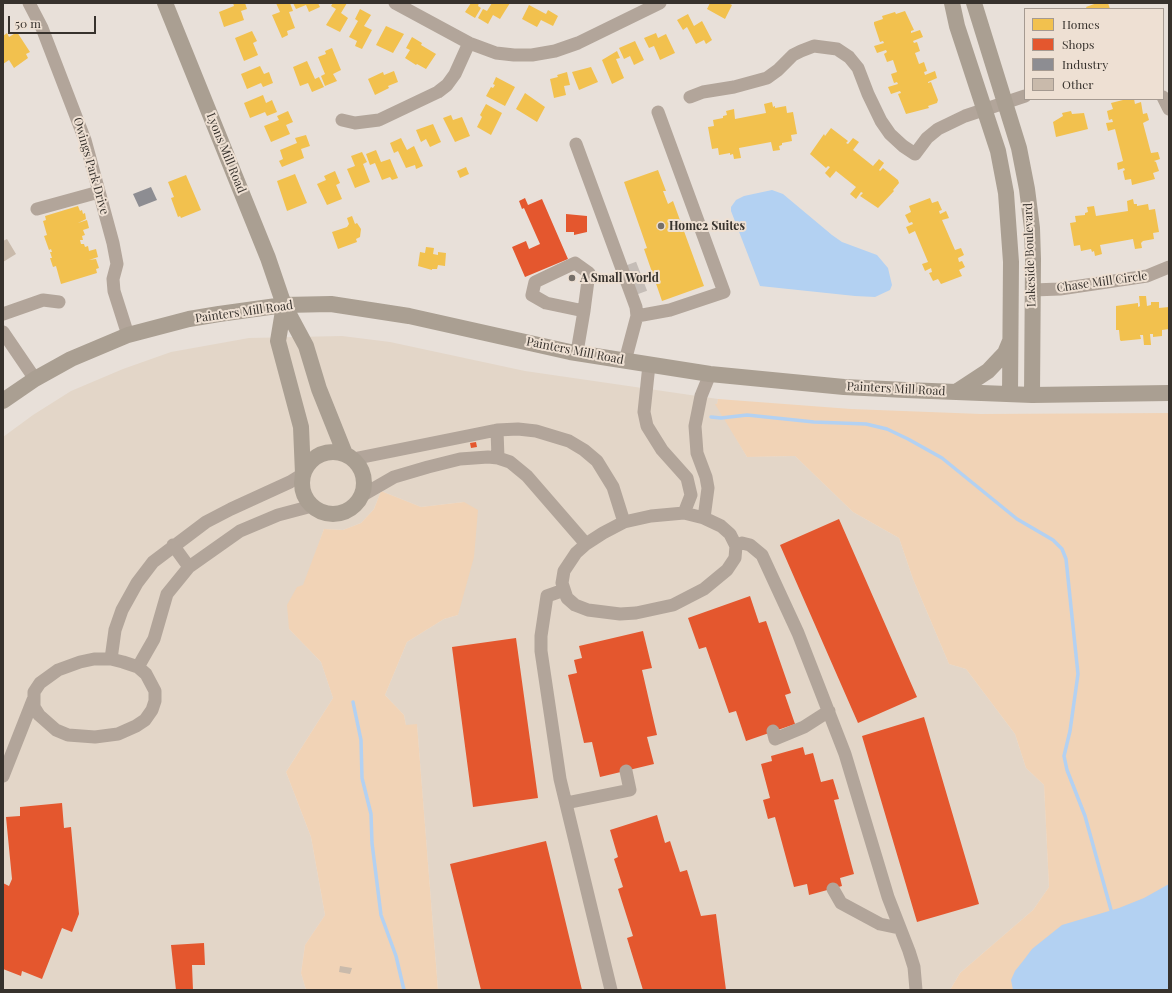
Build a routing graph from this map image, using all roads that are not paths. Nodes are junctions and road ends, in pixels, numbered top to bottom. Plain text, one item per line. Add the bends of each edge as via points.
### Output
1 (29, 3) edge
2 (165, 3) edge
3 (395, 3) edge
4 (660, 3) edge
5 (952, 3) edge
6 (974, 3) edge
7 (469, 43) junction
8 (1024, 96) edge
9 (690, 97) dead end
10 (1164, 100) edge
11 (1006, 102) junction
12 (1169, 109) edge
13 (985, 110) junction
14 (658, 112) dead end
15 (342, 120) dead end
16 (576, 144) dead end
17 (99, 192) junction
18 (37, 210) dead end
19 (1169, 267) edge
20 (1032, 290) junction
21 (641, 293) tunnel mouth
22 (59, 302) dead end
23 (284, 305) junction
24 (584, 311) junction
25 (636, 311) junction
26 (3, 314) edge
27 (3, 332) edge
28 (128, 335) junction
29 (1010, 340) junction
30 (577, 352) junction
31 (625, 361) junction
32 (649, 365) junction
33 (710, 374) junction
34 (35, 379) junction
35 (956, 392) junction
36 (1169, 393) edge
37 (1010, 394) junction
38 (1032, 395) junction
39 (3, 401) edge
40 (497, 430) junction
41 (349, 456) junction
42 (498, 458) junction
43 (303, 474) junction
44 (706, 477) junction
45 (688, 482) junction
46 (361, 496) junction
47 (312, 506) junction
48 (684, 513) junction
49 (704, 518) junction
50 (624, 522) junction
51 (586, 544) junction
52 (173, 545) junction
53 (736, 546) junction
54 (189, 567) junction
55 (564, 590) junction
56 (111, 658) junction
57 (138, 667) junction
58 (33, 700) junction
59 (829, 711) junction
60 (772, 731) dead end
61 (626, 770) dead end
62 (3, 776) edge
63 (566, 803) junction
64 (833, 888) dead end
65 (899, 928) junction
66 (611, 990) edge
67 (916, 990) edge

1 - 17 street, Owings Park Drive via 42,28 76,113
2 - 23 main road, Lyons Mill Road via 268,258
3 - 7 street
4 - 7 street via 578,43 555,51 514,56 496,53
5 - 13 main road, Lakeside Boulevard via 957,26
6 - 11 main road, Lakeside Boulevard
7 - 15 street via 455,74 438,92 379,120 355,123
8 - 11 street
9 - 13 street via 766,78 801,50 826,46 849,57 858,68 881,121 890,134 915,154 938,128
10 - 12 street
11 - 13 street
11 - 20 main road, Lakeside Boulevard via 1027,189 1032,228
13 - 29 main road, Lakeside Boulevard via 998,151 1006,193 1011,262
14 - 25 street via 724,292 670,310
16 - 25 street via 624,262
17 - 18 street
17 - 28 street, Owings Park Drive via 114,250 114,291
19 - 20 street, Chase Mill Circle via 1147,276 1060,289
20 - 38 main road, Lakeside Boulevard
21 - 25 street
22 - 26 street via 43,300
23 - 28 main road, Painters Mill Road via 189,319
23 - 30 main road, Painters Mill Road via 331,304 373,309
23 - 41 main road, Lyons Mill Road via 306,346 319,389
23 - 43 main road, Lyons Mill Road via 278,341 301,427
24 - 24 street via 589,273 575,263 535,282 532,295 546,303
24 - 30 street
25 - 31 street
27 - 34 street
28 - 34 main road, Painters Mill Road via 97,347
29 - 35 main road via 1005,353 988,371
29 - 37 main road, Lakeside Boulevard
30 - 31 main road, Painters Mill Road
31 - 32 main road, Painters Mill Road
32 - 33 main road, Painters Mill Road
32 - 45 street via 644,412 647,426 652,437 683,472
33 - 35 main road, Painters Mill Road via 844,387
33 - 44 street via 701,396 695,426 698,453
34 - 39 main road, Painters Mill Road
35 - 37 main road, Painters Mill Road
36 - 38 main road, Painters Mill Road
37 - 38 main road, Painters Mill Road
40 - 41 street
40 - 42 street
40 - 50 street via 536,431 569,441 584,450 597,461 606,475
41 - 43 main road via 332,452 318,456 307,465
41 - 46 main road, Lyons Mill Road via 363,475
42 - 46 street via 460,459 428,467 394,477
42 - 51 street via 510,462 527,476
43 - 47 main road, Lyons Mill Road via 303,490
43 - 52 street via 206,522
44 - 45 street
44 - 49 street via 707,499
45 - 48 street via 691,495
46 - 47 main road via 354,506 339,514 322,512
47 - 54 street via 278,515 240,531
48 - 49 street
48 - 50 street
49 - 53 street via 730,534
50 - 51 street
51 - 55 street via 576,553 564,571
52 - 54 street
52 - 56 street via 153,562 137,583 122,610 115,630
53 - 55 street via 734,558 717,578 688,599 661,609 620,614 594,611 575,605 567,598
53 - 59 street via 742,543 750,545 762,555 798,633
54 - 57 street via 167,594 154,639
55 - 63 street via 547,596 541,651 560,779
56 - 57 street
56 - 58 street via 80,662 58,670 40,684 34,692
57 - 58 street via 152,683 155,701 145,720 118,734 95,737 68,735 56,730 39,716
58 - 62 street
59 - 60 street via 804,727 775,739
59 - 65 street via 845,754
61 - 63 street via 630,790
63 - 66 street
64 - 65 street via 840,903 880,924
65 - 67 street via 914,967

